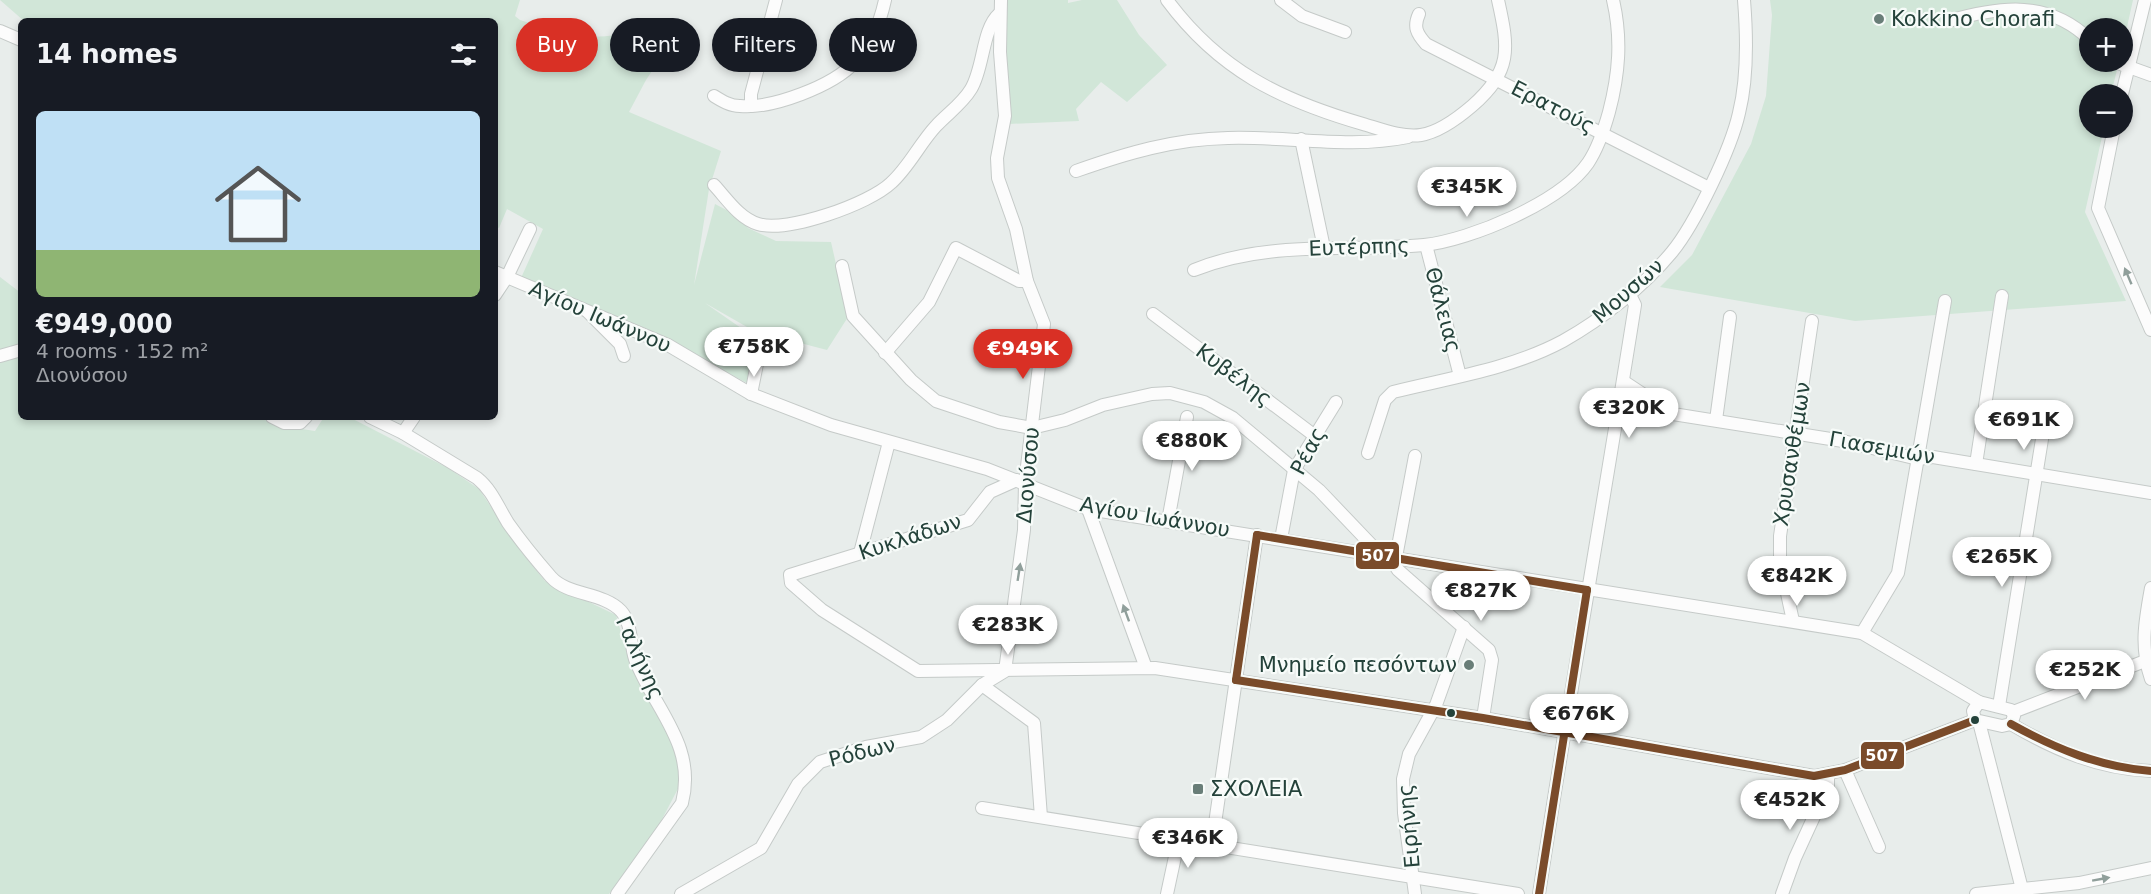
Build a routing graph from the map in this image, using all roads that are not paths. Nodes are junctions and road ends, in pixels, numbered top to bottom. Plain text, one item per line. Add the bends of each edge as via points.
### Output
1 (776, 0) edge
2 (885, 0) edge
3 (1001, 0) edge
4 (1167, 0) edge
5 (1281, 0) edge
6 (1498, 0) edge
7 (1612, 0) edge
8 (2145, 0) edge
9 (1743, 1) edge
10 (999, 14) junction
11 (1419, 14) dead end
12 (1949, 21) dead end
13 (0, 31) edge
14 (2079, 31) edge
15 (1345, 32) dead end
16 (18, 39) edge
17 (2133, 50) edge
18 (2133, 68) edge
19 (2151, 75) edge
20 (1498, 79) junction
21 (714, 96) dead end
22 (751, 106) junction
23 (1604, 133) junction
24 (1418, 135) junction
25 (2112, 138) edge
26 (1301, 139) junction
27 (1076, 171) dead end
28 (714, 184) dead end
29 (1709, 188) junction
30 (530, 229) dead end
31 (1426, 245) junction
32 (1324, 248) junction
33 (842, 266) dead end
34 (1194, 270) dead end
35 (501, 274) edge
36 (1026, 281) junction
37 (1629, 293) junction
38 (2002, 296) dead end
39 (1945, 301) dead end
40 (587, 311) junction
41 (1153, 314) dead end
42 (1730, 317) dead end
43 (1812, 321) dead end
44 (2150, 325) edge
45 (762, 339) dead end
46 (18, 351) edge
47 (885, 352) junction
48 (0, 356) edge
49 (624, 356) dead end
50 (1460, 376) junction
51 (1623, 381) junction
52 (751, 394) junction
53 (1335, 402) dead end
54 (1187, 417) dead end
55 (278, 420) edge
56 (303, 420) edge
57 (376, 420) edge
58 (412, 420) edge
59 (1716, 420) junction
60 (1032, 428) junction
61 (2043, 432) dead end
62 (403, 433) junction
63 (1796, 434) junction
64 (1315, 436) junction
65 (890, 442) junction
66 (1368, 453) dead end
67 (1415, 456) dead end
68 (1918, 459) junction
69 (1976, 464) junction
70 (1294, 470) junction
71 (2036, 474) junction
72 (1021, 481) junction
73 (2151, 493) edge
74 (1088, 508) junction
75 (1168, 521) junction
76 (1257, 535) junction
77 (1281, 539) junction
78 (860, 553) junction
79 (1389, 556) junction
80 (2151, 588) edge
81 (1587, 590) junction
82 (1793, 621) junction
83 (1464, 627) junction
84 (1862, 633) junction
85 (2147, 646) edge
86 (2145, 661) junction
87 (1146, 668) junction
88 (1005, 671) junction
89 (2151, 679) edge
90 (1236, 680) junction
91 (982, 685) junction
92 (1978, 702) junction
93 (1999, 706) junction
94 (1433, 711) junction
95 (1484, 718) junction
96 (2012, 718) junction
97 (1977, 721) junction
98 (1565, 732) junction
99 (1845, 770) junction
100 (2151, 771) edge
101 (1828, 774) junction
102 (981, 808) dead end
103 (1041, 817) junction
104 (1179, 838) junction
105 (1212, 843) junction
106 (1879, 847) dead end
107 (2151, 868) edge
108 (1413, 875) junction
109 (2080, 889) edge
110 (2022, 890) junction
111 (617, 894) edge
112 (681, 894) edge
113 (1167, 894) edge
114 (1415, 894) edge
115 (1518, 894) edge
116 (1539, 894) edge
117 (1782, 894) edge
118 (1976, 894) edge

1 - 22 street
2 - 22 street via 868,45 843,73 808,90
3 - 10 street
4 - 24 street via 1214,53 1268,89 1351,120
5 - 15 street via 1302,16
6 - 20 street via 1505,33 1504,60
7 - 23 street, Ευτέρπης via 1619,69
8 - 17 street
9 - 29 street, Μουσών via 1748,34 1740,111
10 - 28 street via 992,20 978,75 965,98 935,127 890,184 878,192 834,213 771,226 744,217
10 - 36 street, Διονύσου via 1005,104 998,178 1016,229
11 - 20 street, Ερατούς via 1415,24 1417,35 1426,44
12 - 14 street via 1982,11 2037,9 2063,17
13 - 16 street
18 - 19 street
20 - 23 street, Ερατούς
20 - 24 street via 1459,117
21 - 22 street via 731,105
23 - 29 street, Ερατούς
23 - 31 street, Ευτέρπης via 1571,183 1528,210 1475,232
24 - 26 street via 1369,143
44 -> 25 street via 2098,208
26 - 27 street via 1180,141 1130,152
26 - 32 street
29 - 37 street, Μουσών via 1673,251
30 - 35 street
31 - 32 street, Ευτέρπης
31 - 50 street, Θάλειας
32 - 34 street, Ευτέρπης via 1231,256
33 - 47 street via 854,316
35 - 40 street, Αγίου Ιωάννου
36 - 47 street via 956,248 929,302
36 - 60 street, Διονύσου via 1044,324
37 - 50 street, Μουσών via 1562,342 1524,358
37 - 51 street via 1635,304
38 - 69 street
39 - 68 street
40 - 49 street via 620,344
40 - 52 street, Αγίου Ιωάννου via 668,345
41 - 64 street, Κυβέλης
42 - 59 street
43 - 63 street, Χρυσανθέμων
45 - 52 street
46 - 48 street
47 - 60 street via 936,401 999,422
50 - 66 street, Μουσών via 1393,392 1385,400
51 - 59 street, Γιασεμιών via 1673,414
51 - 81 street
52 - 65 street, Αγίου Ιωάννου via 831,425
53 - 64 street, Ρέας
54 - 75 street
55 - 56 street
57 - 62 street, Γαλήνης
58 - 62 street
59 - 63 street, Γιασεμιών
60 - 70 street via 1118,401 1170,393 1204,402 1233,418
60 - 72 street, Διονύσου
61 - 71 street
62 - 111 street, Γαλήνης via 486,485 509,524 554,580 600,599 620,610 625,618 635,658 677,740 687,786 682,803
63 - 68 street, Γιασεμιών
63 - 82 street, Χρυσανθέμων via 1780,536 1780,561
64 - 70 street, Ρέας
65 - 72 street, Αγίου Ιωάννου
65 - 78 street
67 - 79 street
68 - 69 street, Γιασεμιών via 1933,457
68 - 84 street via 1898,573
69 - 71 street, Γιασεμιών
70 - 77 street, Ρέας
70 - 79 street
71 - 73 street, Γιασεμιών
71 - 93 street
72 - 74 street, Αγίου Ιωάννου
72 - 78 street, Κυκλάδων via 990,492 968,520
88 -> 72 street, Διονύσου via 1024,530
74 - 75 street, Αγίου Ιωάννου
87 -> 74 street
75 - 76 street, Αγίου Ιωάννου
76 - 77 street, Αγίου Ιωάννου
76 - 90 street
77 - 79 street, Αγίου Ιωάννου
78 - 88 street, Κυκλάδων via 790,575 791,583 798,592 918,671
79 - 81 street, Αγίου Ιωάννου
79 - 83 street via 1398,570
80 - 85 street via 2144,630
81 - 82 street, Αγίου Ιωάννου
81 - 98 street
82 - 84 street, Αγίου Ιωάννου
83 - 94 street, Ειρήνης
83 - 95 street via 1491,655
84 - 92 street, Αγίου Ιωάννου
85 - 86 street
86 - 89 street
86 - 96 street
87 - 88 street
87 - 90 street
88 - 91 street, Ρόδων
90 - 94 street
90 - 105 street
91 - 103 street via 1034,723
91 - 112 street, Ρόδων via 947,720 921,737 866,747 820,762 798,784 773,832 760,848
92 - 93 street, Αγίου Ιωάννου
92 - 97 street via 1973,711
93 - 96 street, Αγίου Ιωάννου
94 - 95 street
94 - 108 street, Ειρήνης via 1409,754 1403,779
95 - 98 street
96 - 97 street via 2005,726
96 - 100 street, Αγίου Ιωάννου via 2072,755 2104,766
97 - 99 street
97 - 110 street
98 - 101 street via 1814,776
98 - 116 street
99 - 101 street
99 - 106 street
101 - 117 street via 1828,786
102 - 103 street
103 - 104 street
104 - 105 street
104 - 113 street
105 - 108 street
109 -> 107 street
108 - 114 street, Ειρήνης
108 - 115 street
109 - 110 street
110 - 118 street

